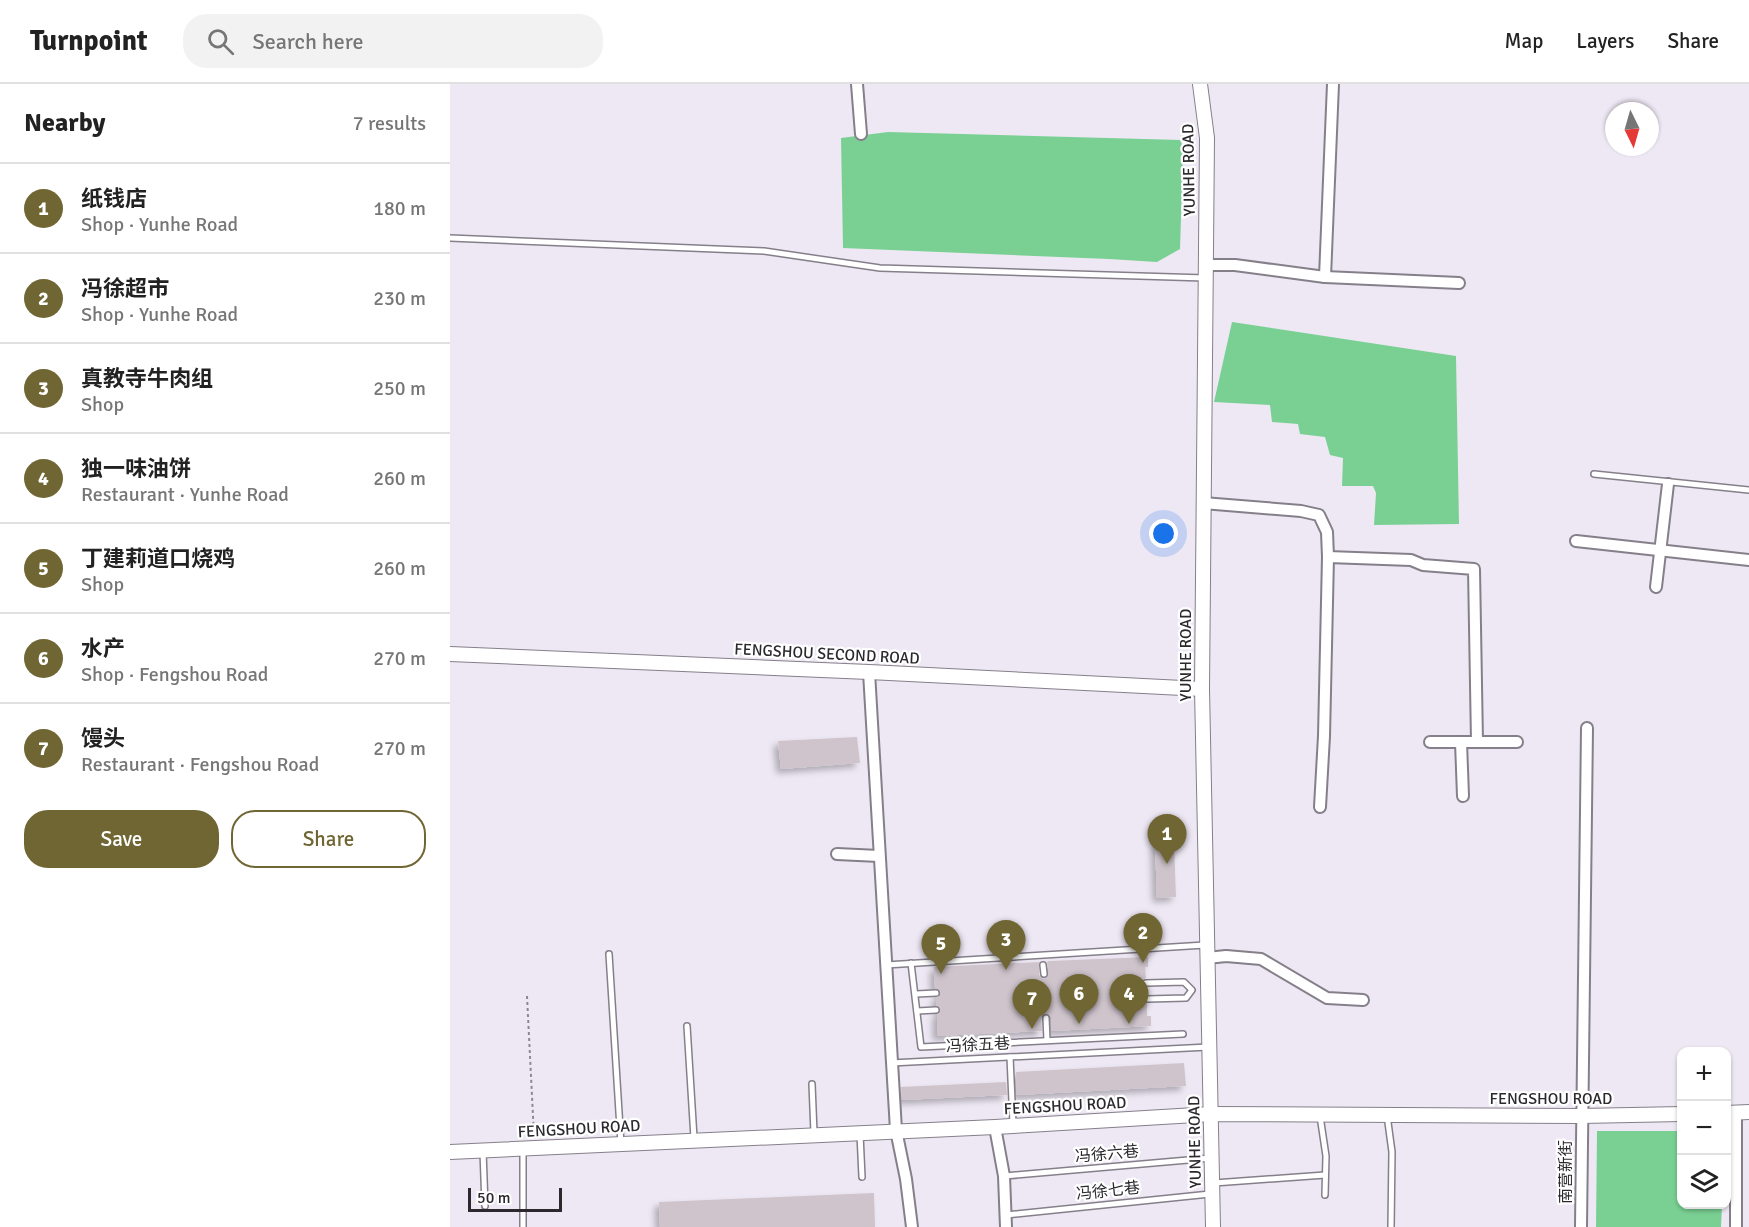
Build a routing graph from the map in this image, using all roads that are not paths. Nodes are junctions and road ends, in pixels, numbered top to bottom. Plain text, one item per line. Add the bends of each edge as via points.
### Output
1 (857, 84) edge
2 (1200, 84) edge
3 (1333, 84) edge
4 (861, 134) dead end
5 (450, 238) edge
6 (1206, 272) junction
7 (1325, 277) junction
8 (1459, 284) dead end
9 (1594, 474) dead end
10 (1668, 484) dead end
11 (1749, 490) edge
12 (1203, 502) junction
13 (1576, 541) dead end
14 (1660, 550) junction
15 (1328, 557) junction
16 (1749, 560) edge
17 (1656, 587) dead end
18 (450, 654) edge
19 (868, 672) junction
20 (1202, 689) junction
21 (1587, 728) dead end
22 (1430, 742) dead end
23 (1461, 742) junction
24 (1477, 742) junction
25 (1517, 742) dead end
26 (1463, 796) dead end
27 (1320, 807) dead end
28 (837, 854) dead end
29 (879, 856) junction
30 (1207, 951) junction
31 (609, 954) dead end
32 (910, 963) junction
33 (886, 965) junction
34 (1043, 965) dead end
35 (1044, 974) dead end
36 (1146, 983) dead end
37 (936, 993) dead end
38 (916, 994) junction
39 (1147, 999) dead end
40 (1363, 1000) dead end
41 (936, 1010) dead end
42 (917, 1011) junction
43 (1046, 1018) dead end
44 (687, 1026) dead end
45 (1183, 1034) dead end
46 (1047, 1040) junction
47 (1210, 1047) junction
48 (1010, 1057) junction
49 (891, 1063) junction
50 (812, 1084) dead end
51 (1737, 1113) edge
52 (1212, 1114) junction
53 (1677, 1114) edge
54 (1319, 1115) junction
55 (1388, 1115) junction
56 (1581, 1116) junction
57 (1013, 1126) junction
58 (995, 1127) junction
59 (896, 1130) junction
60 (860, 1132) junction
61 (814, 1134) junction
62 (694, 1140) junction
63 (621, 1144) junction
64 (529, 1148) junction
65 (483, 1150) junction
66 (450, 1152) edge
67 (1212, 1158) junction
68 (1325, 1175) junction
69 (1004, 1176) junction
70 (862, 1177) dead end
71 (1213, 1189) junction
72 (1325, 1196) dead end
73 (485, 1206) dead end
74 (1006, 1215) junction
75 (524, 1227) edge
76 (912, 1227) edge
77 (1006, 1227) edge
78 (1213, 1227) edge
79 (1391, 1227) edge
80 (1581, 1227) edge
81 (1736, 1227) edge

1 - 4 street
2 - 6 street, YUNHE ROAD via 1207,138
3 - 7 street
5 - 6 lane via 764,251 880,268
6 - 7 street via 1235,265
6 - 12 street, YUNHE ROAD
7 - 8 street
9 - 11 lane
10 - 14 street
12 - 15 street via 1319,515 1327,532
12 - 20 street, YUNHE ROAD
13 - 14 street
14 - 16 street
14 - 17 street
15 - 24 street via 1411,560 1423,566 1474,568
15 - 27 street
18 - 19 street, FENGSHOU SECOND ROAD
19 - 20 street, FENGSHOU SECOND ROAD
19 - 29 street
20 - 30 street, YUNHE ROAD
21 - 56 street, 南营新街
22 - 23 street
23 - 24 street
23 - 26 street
24 - 25 street
28 - 29 street
29 - 33 street
30 - 32 lane
30 - 40 street via 1261,959 1327,998
30 - 47 street, YUNHE ROAD
31 - 63 lane
32 - 33 lane
32 - 38 lane
33 - 49 street
34 - 35 lane
36 - 39 lane via 1184,982 1192,990 1186,998
37 - 38 lane
38 - 42 lane
41 - 42 lane
42 - 46 lane via 921,1047
43 - 46 lane
44 - 62 lane
45 - 46 lane
47 - 48 lane, 冯徐五巷
47 - 52 street, YUNHE ROAD
48 - 49 lane, 冯徐五巷
48 - 57 lane
49 - 59 street
50 - 61 lane
51 - 81 street
52 - 54 street, FENGSHOU ROAD
52 - 57 street, FENGSHOU ROAD
52 - 67 street, YUNHE ROAD
53 - 56 street, FENGSHOU ROAD
54 - 55 street, FENGSHOU ROAD
54 - 68 lane
55 - 56 street, FENGSHOU ROAD
55 - 79 lane via 1392,1152
56 - 80 street, 南营新街
57 - 58 street, FENGSHOU ROAD
58 - 59 street, FENGSHOU ROAD
58 - 69 street
59 - 60 street, FENGSHOU ROAD
59 - 76 street
60 - 61 street, FENGSHOU ROAD
60 - 70 lane
61 - 62 street, FENGSHOU ROAD
62 - 63 street, FENGSHOU ROAD
63 - 64 street, FENGSHOU ROAD
64 - 65 street, FENGSHOU ROAD
64 - 75 lane
65 - 66 street, FENGSHOU ROAD
65 - 73 lane
67 - 69 lane, 冯徐六巷
67 - 71 street, YUNHE ROAD
68 - 71 lane, 冯徐七巷
68 - 72 lane
69 - 74 street
71 - 74 lane, 冯徐七巷
71 - 78 street, YUNHE ROAD
74 - 77 street

